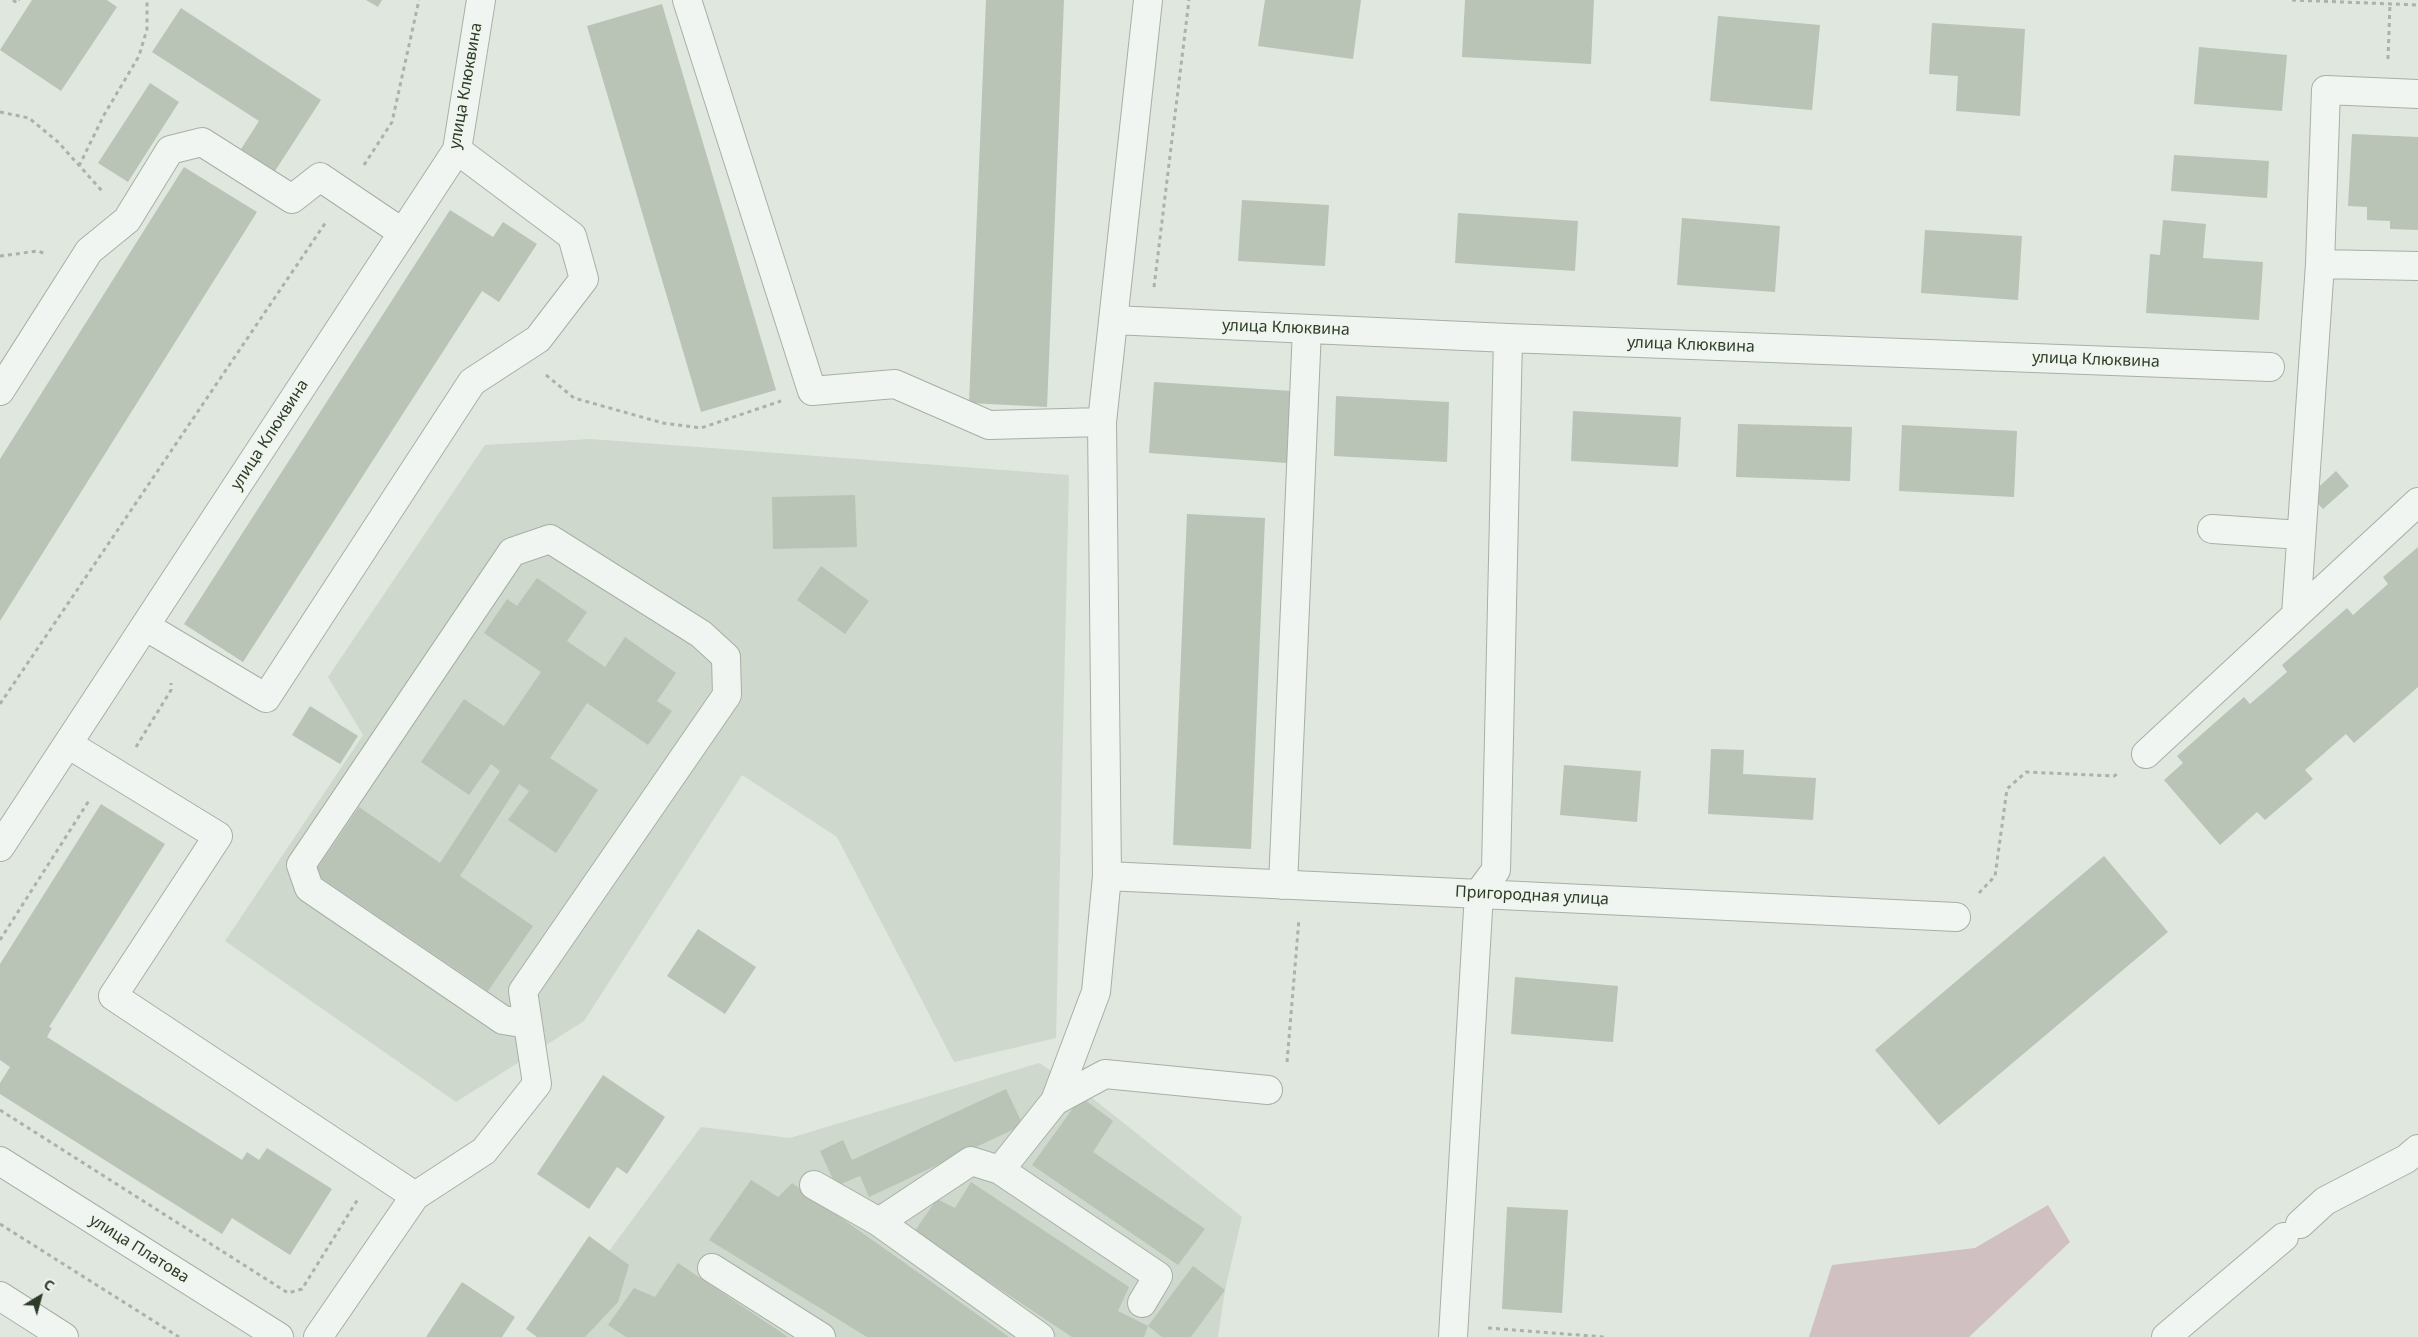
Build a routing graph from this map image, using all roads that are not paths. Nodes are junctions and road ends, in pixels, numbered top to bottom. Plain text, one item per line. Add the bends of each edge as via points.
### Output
1 (481, 0) edge
2 (687, 0) edge
3 (1148, 0) edge
4 (2418, 94) edge
5 (457, 150) junction
6 (403, 233) junction
7 (2320, 264) junction
8 (2418, 266) edge
9 (1113, 320) junction
10 (1307, 329) junction
11 (1508, 338) junction
12 (2270, 367) dead end
13 (0, 391) edge
14 (1102, 422) junction
15 (2418, 502) edge
16 (2212, 529) dead end
17 (2301, 535) junction
18 (2296, 615) junction
19 (145, 626) junction
20 (68, 744) junction
21 (2146, 754) road end
22 (0, 847) edge
23 (1108, 876) junction
24 (1292, 885) junction
25 (1479, 893) junction
26 (1956, 917) road end
27 (528, 1024) junction
28 (1268, 1090) road end
29 (1056, 1102) junction
30 (0, 1160) edge
31 (2414, 1160) edge
32 (1000, 1170) junction
33 (814, 1185) dead end
34 (415, 1196) junction
35 (879, 1222) junction
36 (712, 1268) dead end
37 (0, 1296) edge
38 (1142, 1303) dead end
39 (1454, 1331) edge
40 (64, 1337) edge
41 (279, 1337) edge
42 (318, 1337) edge
43 (821, 1337) edge
44 (1040, 1337) edge
45 (2166, 1337) edge

1 - 5 street, улица Клюквина
2 - 14 street via 812,391 895,384 989,425
3 - 9 street
4 - 7 street via 2326,90
5 - 6 street, улица Клюквина
5 - 19 street via 572,236 584,279 538,340 472,382 266,698
6 - 13 street via 320,177 292,199 202,142 170,150 127,220 89,251
6 - 19 street, улица Клюквина
7 - 8 street
7 - 17 street
9 - 10 street, улица Клюквина
9 - 14 street
10 - 11 street, улица Клюквина
10 - 24 street
11 - 12 street, улица Клюквина
11 - 25 street via 1496,870
14 - 23 street
15 - 18 street
16 - 17 street
17 - 18 street
18 - 21 street
19 - 20 street, улица Клюквина
20 - 22 street, улица Клюквина
20 - 34 street via 218,836 113,996
23 - 24 street, Пригородная улица
23 - 29 street via 1096,992
24 - 25 street, Пригородная улица
25 - 26 street, Пригородная улица
25 - 39 street
27 - 27 street via 503,1020 309,888 301,865 512,552 550,539 701,634 726,657 727,695 523,991
27 - 34 street via 537,1084 484,1151
28 - 29 street via 1105,1074
29 - 32 street
30 - 41 street, улица Платова
31 - 45 street via 2325,1201
32 - 35 street via 971,1161
32 - 38 street via 1158,1276
33 - 35 street
34 - 42 street
35 - 44 street
36 - 43 street
37 - 40 street

